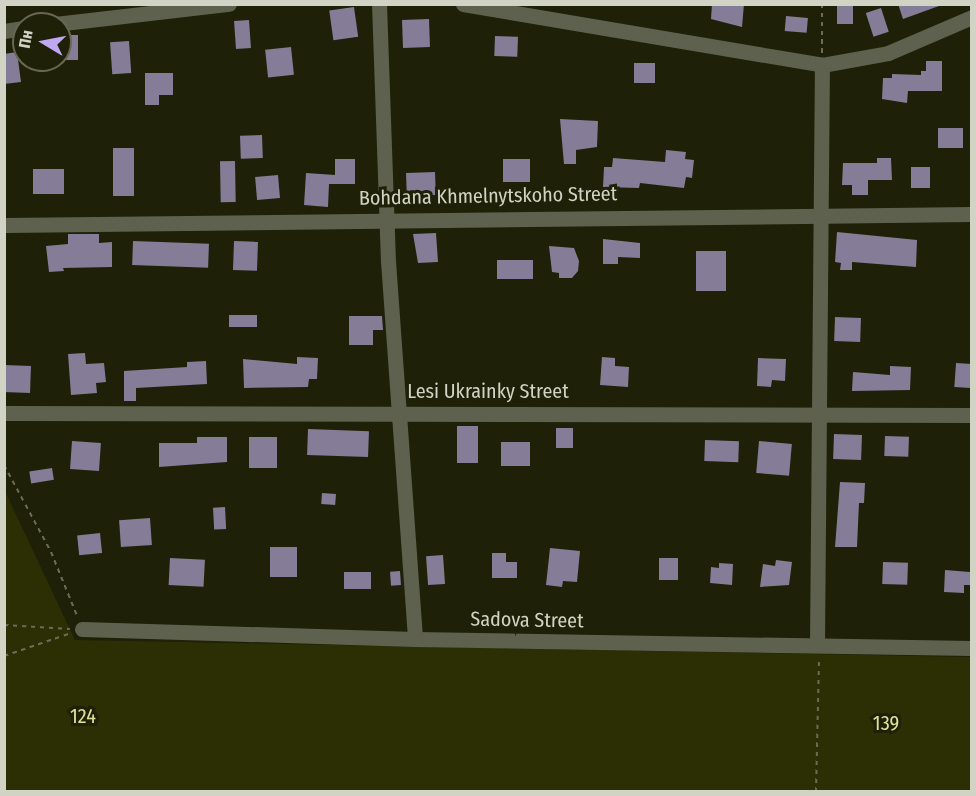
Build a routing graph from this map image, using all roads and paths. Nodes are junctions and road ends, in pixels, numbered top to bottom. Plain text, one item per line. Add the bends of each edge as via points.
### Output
1 (230, 4) edge
2 (379, 4) edge
3 (463, 4) edge
4 (822, 4) edge
5 (972, 17) edge
6 (72, 22) edge
7 (822, 64) junction
8 (820, 213) junction
9 (972, 214) edge
10 (387, 219) junction
11 (4, 225) edge
12 (398, 411) junction
13 (818, 412) junction
14 (4, 413) edge
15 (972, 415) edge
16 (4, 465) edge
17 (4, 625) edge
18 (82, 629) junction
19 (415, 639) junction
20 (817, 644) junction
21 (972, 648) edge
22 (4, 656) edge
23 (816, 792) edge

1 - 6 street
2 - 10 street
3 - 7 street
4 - 7 path
5 - 7 street via 888,53
7 - 8 street
8 - 9 street, Bohdana Khmelnytskoho Street
8 - 10 street, Bohdana Khmelnytskoho Street
8 - 13 street
10 - 11 street, Bohdana Khmelnytskoho Street
10 - 12 street
12 - 13 street, Lesi Ukrainky Street
12 - 14 street, Lesi Ukrainky Street
12 - 19 street
13 - 15 street, Lesi Ukrainky Street
13 - 20 street
16 - 18 path via 51,552
17 - 18 path
18 - 19 street, Sadova Street
18 - 22 path
19 - 20 street, Sadova Street
20 - 21 street, Sadova Street
20 - 23 path

